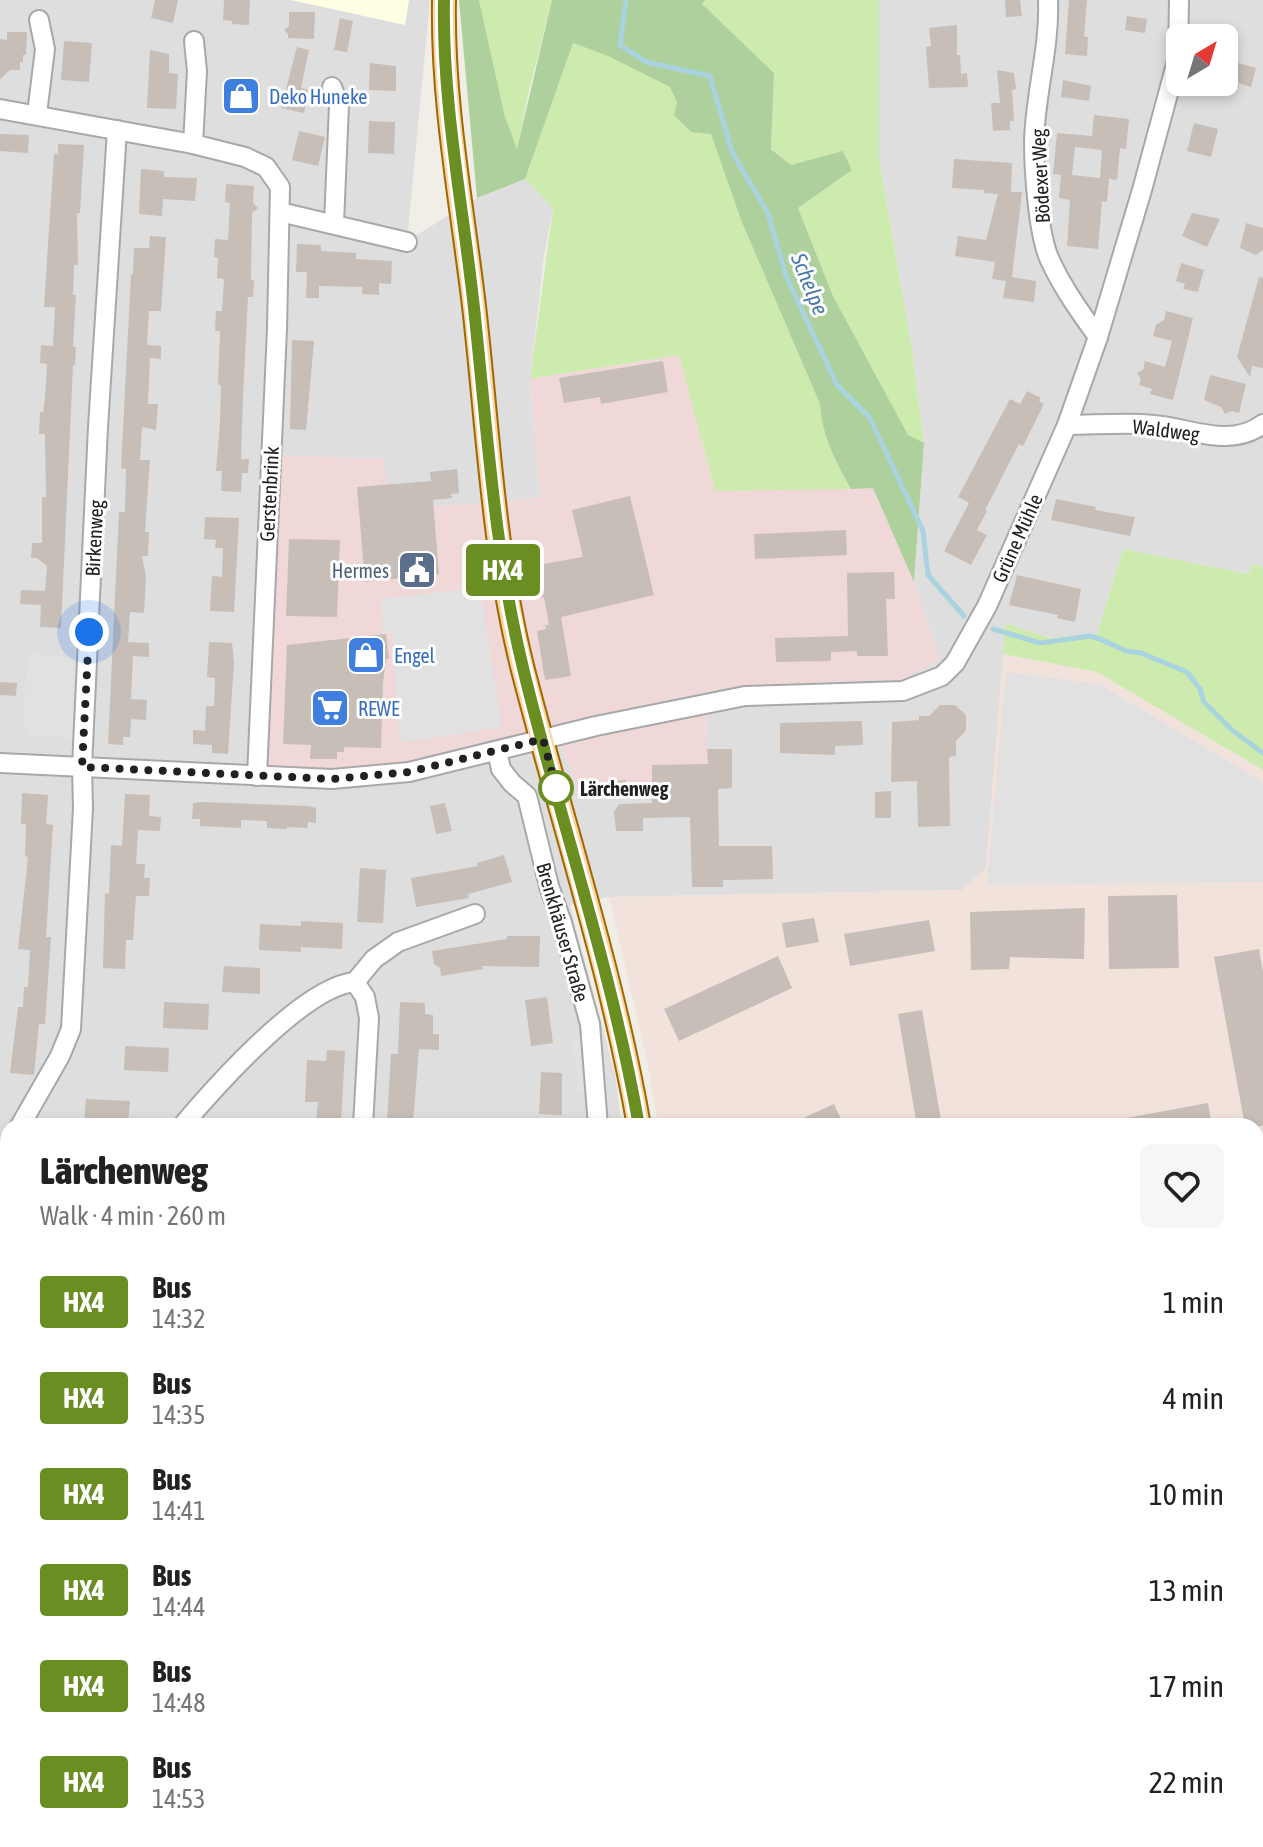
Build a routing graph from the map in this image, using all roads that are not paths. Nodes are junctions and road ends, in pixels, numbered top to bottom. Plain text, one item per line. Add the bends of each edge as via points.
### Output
1 (444, 0) edge
2 (1048, 0) edge
3 (1179, 0) edge
4 (39, 20) dead end
5 (194, 41) dead end
6 (332, 87) dead end
7 (0, 109) edge
8 (37, 114) junction
9 (117, 130) junction
10 (193, 144) junction
11 (280, 212) junction
12 (334, 223) junction
13 (407, 242) dead end
14 (1098, 337) junction
15 (1067, 425) junction
16 (1261, 428) edge
17 (543, 739) junction
18 (497, 751) junction
19 (0, 763) edge
20 (82, 767) junction
21 (257, 776) junction
22 (475, 914) dead end
23 (355, 982) junction
24 (25, 1118) edge
25 (189, 1118) edge
26 (363, 1118) edge
27 (598, 1118) edge
28 (637, 1118) edge

1 - 17 main road, Brenkhäuser Straße via 449,99 493,500 523,668
2 - 14 street, Bödexer Weg via 1034,142 1040,224 1048,255
3 - 14 street, Grüne Mühle via 1178,57
4 - 8 street via 45,49
5 - 10 street
6 - 12 street via 339,105
7 - 8 street, Gerstenbrink
8 - 9 street, Gerstenbrink
9 - 10 street, Gerstenbrink
9 - 20 street, Birkenweg
10 - 11 street, Gerstenbrink via 266,167 280,187
11 - 12 street
11 - 21 street, Gerstenbrink
12 - 13 street
14 - 15 street, Grüne Mühle
15 - 16 street, Waldweg via 1154,425 1236,437
15 - 17 street, Grüne Mühle via 987,606 942,676 903,691 745,696
17 - 18 street
17 - 28 main road, Brenkhäuser Straße via 612,997
18 - 21 street via 409,772 332,779
18 - 27 street, Brenkhäuser Straße via 501,769 527,796 590,1024
19 - 20 street
20 - 21 street
20 - 24 street, Birkenweg via 71,1029
22 - 23 street via 398,942
23 - 25 street via 319,994 251,1050
23 - 26 street via 369,1018

